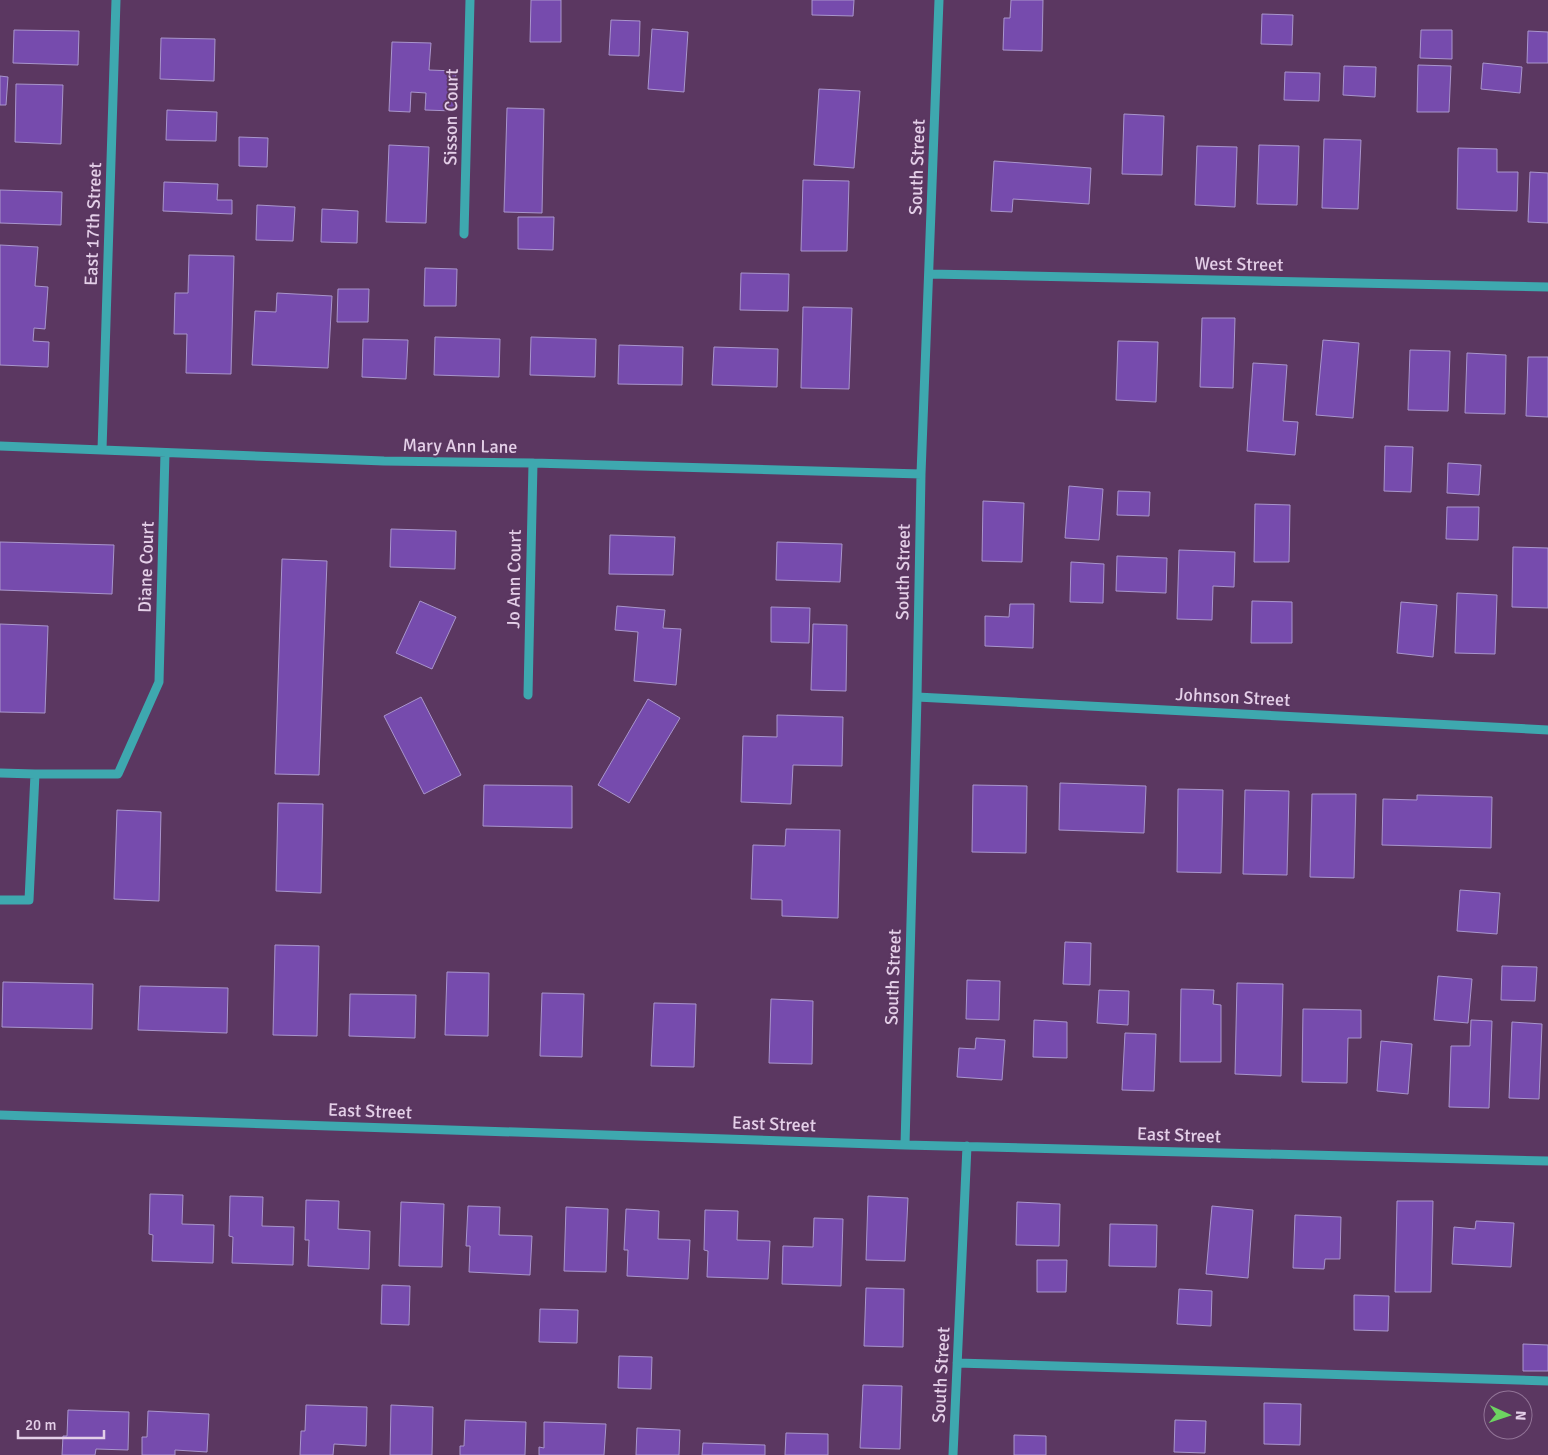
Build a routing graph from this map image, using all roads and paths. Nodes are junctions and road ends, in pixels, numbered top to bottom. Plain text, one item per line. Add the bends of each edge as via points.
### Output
1 (116, 0) edge
2 (470, 0) edge
3 (939, 0) edge
4 (464, 234) dead end
5 (929, 274) junction
6 (1548, 287) edge
7 (0, 446) edge
8 (102, 450) junction
9 (165, 453) junction
10 (532, 463) junction
11 (921, 474) junction
12 (528, 694) dead end
13 (917, 697) junction
14 (1548, 730) edge
15 (0, 773) edge
16 (34, 774) junction
17 (0, 900) edge
18 (0, 1115) edge
19 (905, 1145) junction
20 (967, 1146) junction
21 (1548, 1161) edge
22 (958, 1363) junction
23 (1548, 1381) edge
24 (953, 1455) edge

1 - 8 street, East 17th Street
2 - 4 street, Sisson Court
3 - 5 street, South Street
5 - 6 street, West Street
5 - 11 street, South Street
7 - 8 street, Mary Ann Lane
8 - 9 street, Mary Ann Lane
9 - 10 street, Mary Ann Lane
9 - 16 street, Diane Court via 159,682 118,774
10 - 11 street, Mary Ann Lane
10 - 12 street, Jo Ann Court
11 - 13 street, South Street
13 - 14 street, Johnson Street
13 - 19 street, South Street
15 - 16 street
16 - 17 street via 29,900
18 - 19 street, East Street
19 - 20 street, East Street
20 - 21 street, East Street
20 - 22 street, South Street
22 - 23 street
22 - 24 street, South Street

